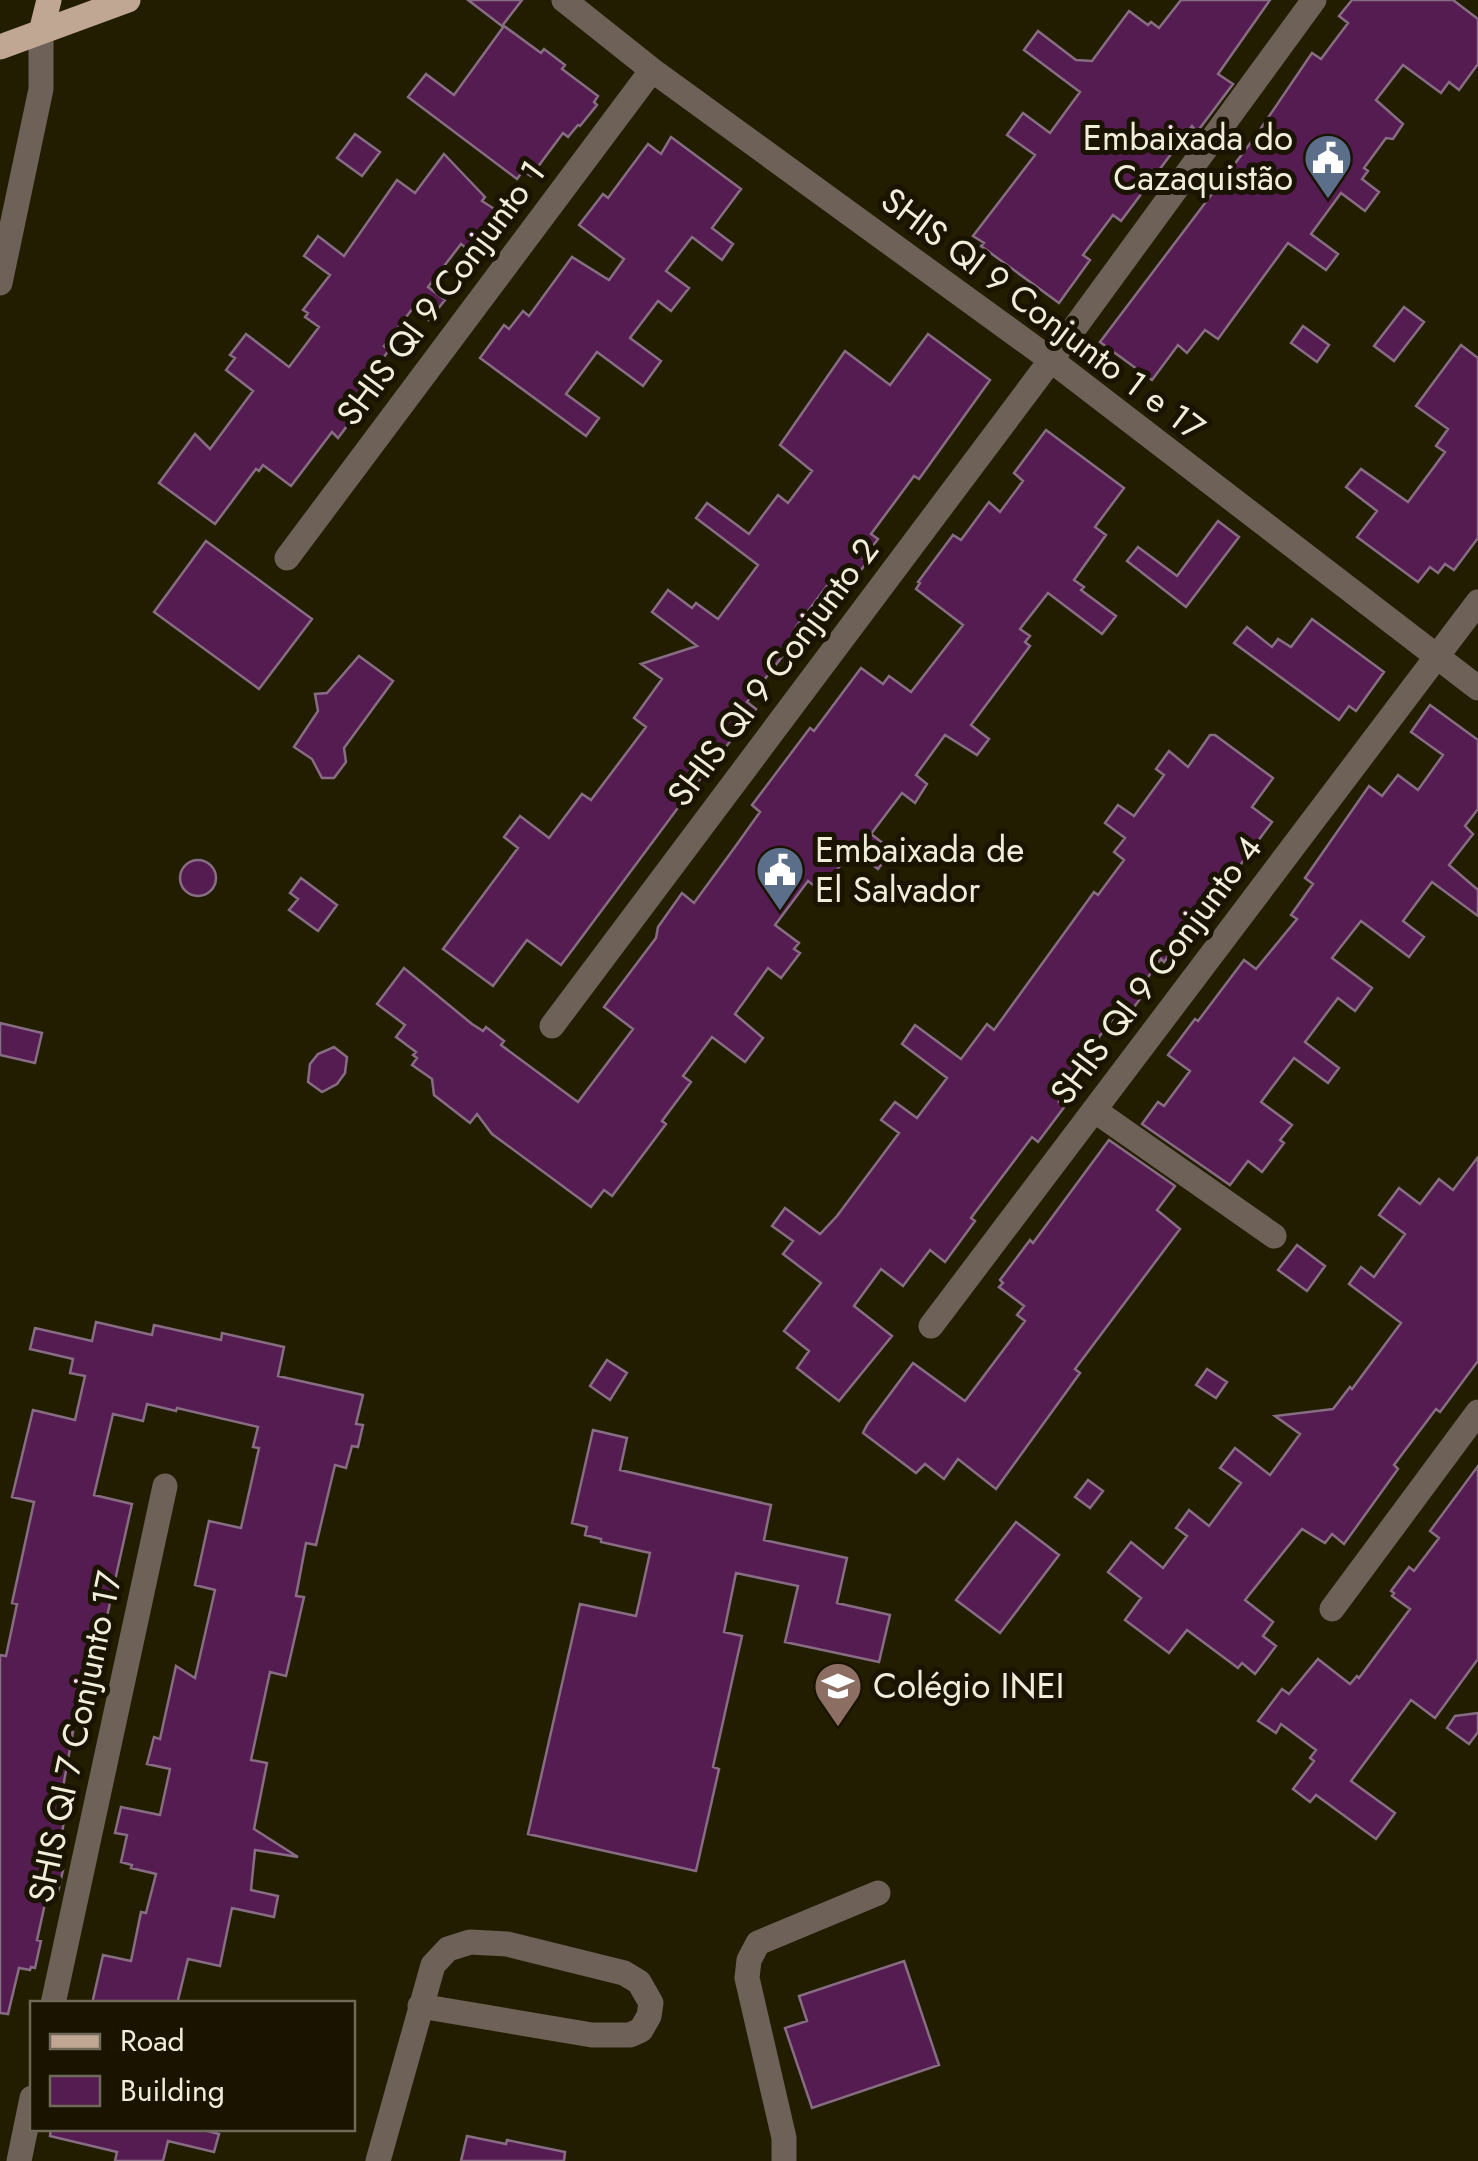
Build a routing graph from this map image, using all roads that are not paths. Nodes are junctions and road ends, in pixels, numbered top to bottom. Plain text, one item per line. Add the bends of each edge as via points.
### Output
1 (49, 0) edge
2 (564, 0) edge
3 (1314, 0) edge
4 (117, 2) edge
5 (41, 32) junction
6 (0, 47) edge
7 (652, 70) junction
8 (0, 283) edge
9 (1051, 360) junction
10 (287, 558) dead end
11 (1478, 602) edge
12 (1437, 657) junction
13 (1478, 688) edge
14 (552, 1026) dead end
15 (1094, 1110) junction
16 (1274, 1236) dead end
17 (931, 1326) dead end
18 (1478, 1412) edge
19 (164, 1486) dead end
20 (1332, 1609) dead end
21 (878, 1893) dead end
22 (54, 2001) edge
23 (420, 2006) junction
24 (30, 2108) edge
25 (19, 2161) edge
26 (378, 2161) edge
27 (784, 2161) edge

1 - 5 main road
2 - 7 street, SHIS QI 9 Conjunto 1 e 17
3 - 9 street, SHIS QI 9 Conjunto 2
4 - 5 main road
5 - 6 main road
5 - 8 street via 40,89
7 - 9 street, SHIS QI 9 Conjunto 1 e 17
7 - 10 street, SHIS QI 9 Conjunto 1
9 - 12 street, SHIS QI 9 Conjunto 1 e 17
9 - 14 street, SHIS QI 9 Conjunto 2
11 - 12 street, SHIS QI 9 Conjunto 4
12 - 13 street, SHIS QI 9 Conjunto 1 e 17
12 - 15 street, SHIS QI 9 Conjunto 4
15 - 16 street
15 - 17 street, SHIS QI 9 Conjunto 4
18 - 20 street
19 - 22 street, SHIS QI 7 Conjunto 17
21 - 27 street via 758,1944 749,1960
23 - 23 street via 433,1965 448,1949 470,1942 506,1944 624,1974 639,1982 650,2016 630,2036 592,2035
23 - 26 street
24 - 25 street

